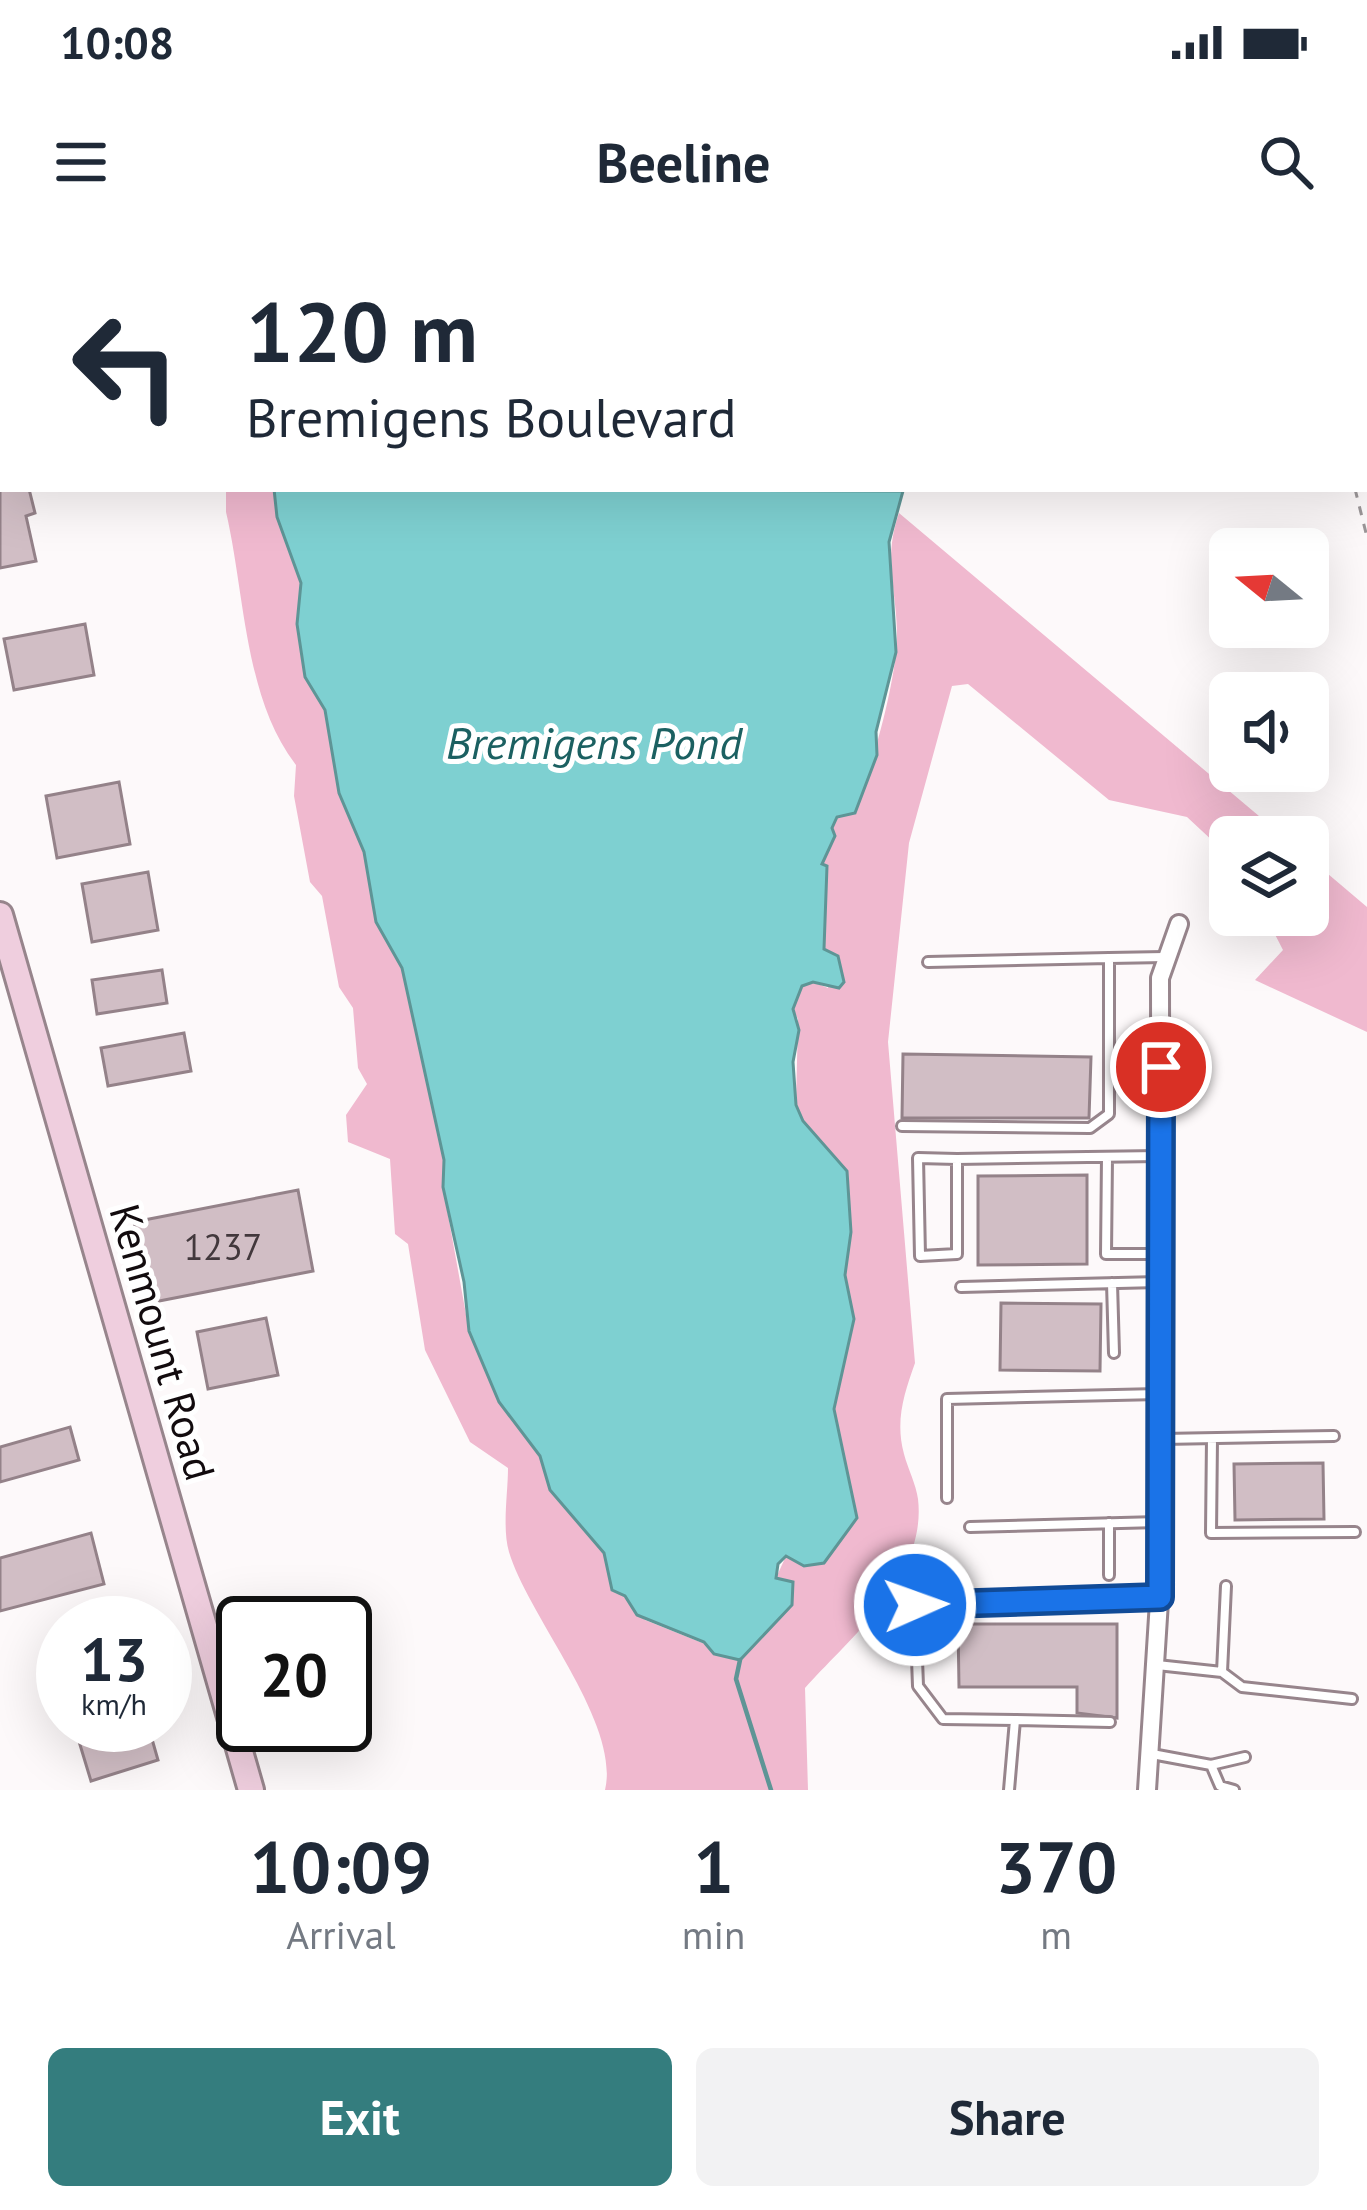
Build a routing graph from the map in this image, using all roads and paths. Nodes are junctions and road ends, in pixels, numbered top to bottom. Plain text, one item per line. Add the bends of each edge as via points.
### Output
1 (1356, 492) edge
2 (1367, 537) edge
3 (0, 916) edge
4 (1179, 923) dead end
5 (1166, 957) junction
6 (1109, 958) junction
7 (928, 962) dead end
8 (902, 1126) dead end
9 (1161, 1156) junction
10 (1107, 1157) junction
11 (957, 1159) junction
12 (1161, 1254) junction
13 (1161, 1282) junction
14 (1112, 1283) junction
15 (961, 1287) dead end
16 (1114, 1353) dead end
17 (1161, 1394) junction
18 (1334, 1436) dead end
19 (1212, 1438) junction
20 (1161, 1439) junction
21 (947, 1498) dead end
22 (1161, 1522) junction
23 (1109, 1523) junction
24 (970, 1527) dead end
25 (1355, 1532) dead end
26 (1108, 1575) dead end
27 (1226, 1586) dead end
28 (1160, 1597) junction
29 (1157, 1666) junction
30 (1222, 1672) junction
31 (1352, 1699) dead end
32 (1015, 1720) junction
33 (1110, 1722) dead end
34 (1152, 1754) junction
35 (1245, 1757) dead end
36 (1211, 1765) junction
37 (251, 1790) edge
38 (1009, 1790) edge
39 (1147, 1790) edge
40 (1234, 1790) edge

1 - 2 path
3 - 37 main road, Kenmount Road
4 - 5 street
5 - 6 lane
5 - 9 street
6 - 7 lane
6 - 8 lane via 1109,1114 1100,1122
9 - 10 lane
9 - 12 street
10 - 11 lane
10 - 12 lane via 1106,1254
11 - 11 lane via 957,1254 920,1256 918,1159
12 - 13 street
13 - 14 lane
13 - 17 street
14 - 15 lane
14 - 16 lane
17 - 20 street
17 - 21 lane via 947,1399
18 - 19 lane
19 - 20 lane
19 - 25 lane via 1211,1533
20 - 22 street
22 - 23 lane
22 - 28 street
23 - 24 lane
23 - 26 lane
27 - 30 lane
28 - 29 street
28 - 32 lane via 915,1605 919,1686 943,1719
29 - 30 lane
29 - 34 street
30 - 31 lane via 1242,1687
32 - 33 lane
32 - 38 lane
34 - 36 lane
34 - 39 street
35 - 36 lane
36 - 40 lane via 1220,1786

